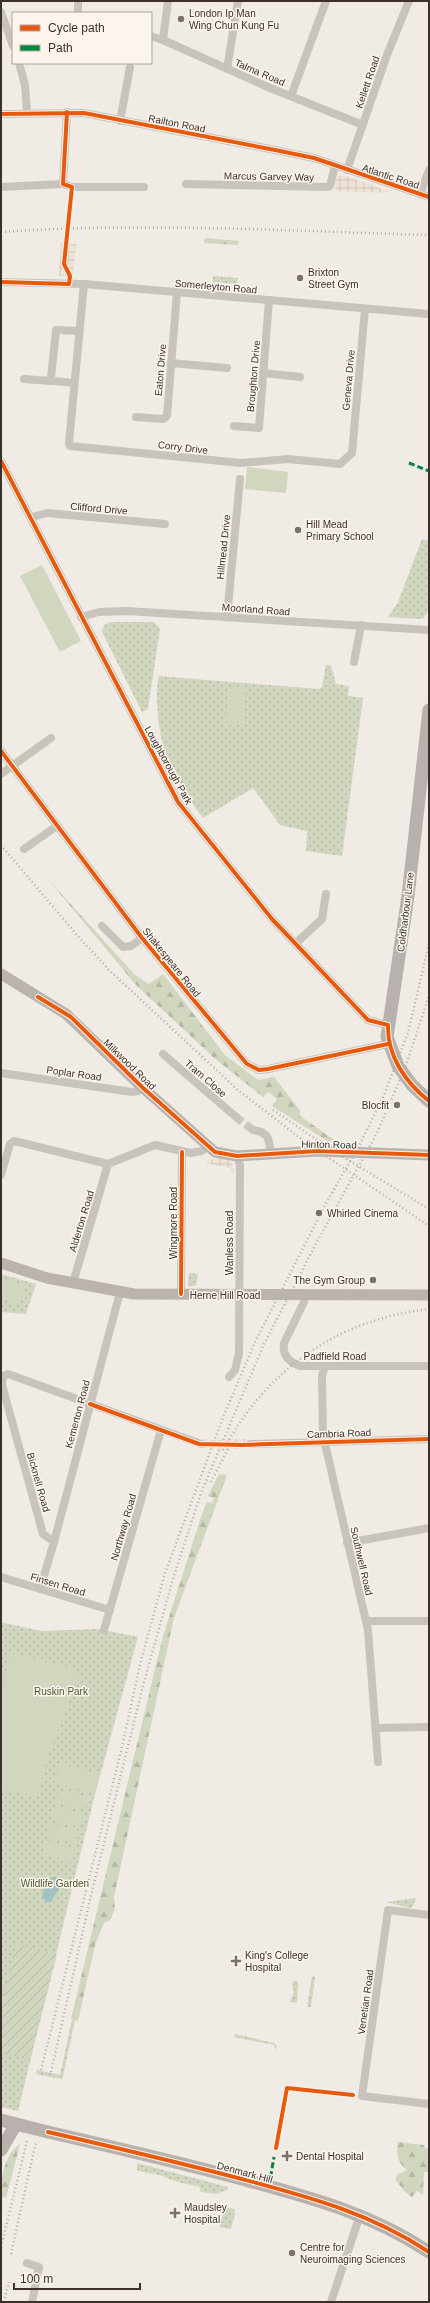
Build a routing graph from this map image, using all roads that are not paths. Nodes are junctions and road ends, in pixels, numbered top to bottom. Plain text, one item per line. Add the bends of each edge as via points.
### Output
1 (78, 1) edge
2 (168, 1) edge
3 (238, 1) edge
4 (326, 1) edge
5 (409, 1) edge
6 (1, 12) edge
7 (78, 12) edge
8 (152, 36) edge
9 (163, 40) junction
10 (12, 43) edge
11 (19, 64) edge
12 (130, 67) dead end
13 (227, 69) junction
14 (291, 96) junction
15 (27, 112) junction
16 (67, 112) junction
17 (1, 114) edge
18 (120, 121) junction
19 (363, 125) junction
20 (335, 166) junction
21 (348, 170) junction
22 (429, 170) edge
23 (64, 184) junction
24 (186, 184) dead end
25 (1, 187) edge
26 (144, 187) dead end
27 (420, 194) junction
28 (429, 197) edge
29 (1, 282) edge
30 (84, 284) junction
31 (177, 292) junction
32 (269, 300) junction
33 (364, 309) junction
34 (429, 314) edge
35 (79, 331) junction
36 (171, 363) junction
37 (227, 368) dead end
38 (263, 374) junction
39 (300, 377) dead end
40 (24, 379) dead end
41 (51, 381) junction
42 (74, 383) junction
43 (136, 417) dead end
44 (234, 426) dead end
45 (352, 453) joint
46 (1, 461) edge
47 (240, 479) dead end
48 (32, 517) junction
49 (165, 524) dead end
50 (81, 617) junction
51 (226, 617) junction
52 (360, 625) junction
53 (429, 630) edge
54 (354, 662) dead end
55 (429, 710) edge
56 (51, 738) dead end
57 (1, 751) edge
58 (12, 766) junction
59 (1, 774) edge
60 (57, 826) junction
61 (24, 849) dead end
62 (326, 894) dead end
63 (102, 926) dead end
64 (142, 938) junction
65 (296, 943) junction
66 (1, 974) edge
67 (388, 1026) junction
68 (388, 1044) junction
69 (163, 1054) dead end
70 (1, 1073) edge
71 (142, 1087) junction
72 (429, 1101) edge
73 (236, 1117) tunnel mouth
74 (253, 1130) tunnel mouth
75 (208, 1146) junction
76 (182, 1152) junction
77 (270, 1153) junction
78 (429, 1155) edge
79 (237, 1156) junction
80 (108, 1164) junction
81 (1, 1174) edge
82 (1, 1263) edge
83 (73, 1283) junction
84 (120, 1292) junction
85 (181, 1294) junction
86 (239, 1295) junction
87 (429, 1295) edge
88 (304, 1296) junction
89 (325, 1366) junction
90 (429, 1366) edge
91 (229, 1377) dead end
92 (90, 1404) junction
93 (161, 1430) junction
94 (429, 1439) edge
95 (324, 1441) junction
96 (201, 1444) dead end
97 (250, 1444) dead end
98 (429, 1528) edge
99 (54, 1542) junction
100 (347, 1543) junction
101 (1, 1578) edge
102 (40, 1589) junction
103 (110, 1610) junction
104 (366, 1621) junction
105 (429, 1621) edge
106 (104, 1630) dead end
107 (429, 1727) edge
108 (376, 1728) junction
109 (378, 1762) dead end
110 (429, 1915) edge
111 (429, 2104) edge
112 (1, 2120) edge
113 (20, 2125) junction
114 (1, 2150) edge
115 (360, 2215) junction
116 (429, 2252) edge
117 (26, 2263) dead end
118 (32, 2302) edge
119 (331, 2302) edge

1 - 7 street
2 - 9 street
3 - 13 street
4 - 14 street
5 - 19 street, Kellett Road
6 - 10 street
8 - 9 street, Talma Road
9 - 13 street, Talma Road
11 - 15 street via 25,85
12 - 18 street
13 - 14 street, Talma Road
14 - 19 street, Talma Road
15 - 16 street, Railton Road
15 - 17 street, Railton Road
16 - 18 street, Railton Road
16 - 23 street
18 - 20 street, Railton Road via 289,153
19 - 21 street, Kellett Road
20 - 21 street, Railton Road
20 - 24 street, Marcus Garvey Way via 328,187
21 - 27 street, Atlantic Road
22 - 27 street
23 - 25 street
23 - 26 street via 72,187
27 - 28 street, Atlantic Road
29 - 30 street, Somerleyton Road
30 - 31 street, Somerleyton Road
30 - 35 street, Corry Drive
31 - 32 street, Somerleyton Road
31 - 36 street, Eaton Drive
32 - 33 street, Somerleyton Road
32 - 38 street, Broughton Drive
33 - 34 street, Somerleyton Road
33 - 45 street, Geneva Drive
35 - 41 street via 56,330
35 - 42 street, Corry Drive
36 - 37 street
36 - 43 street, Eaton Drive via 165,419
38 - 39 street
38 - 44 street, Broughton Drive via 258,428
40 - 41 street
41 - 42 street
42 - 45 street, Corry Drive via 69,443 73,447 241,463 288,459 340,464
46 - 48 street, Loughborough Park
47 - 51 street, Hillmead Drive
48 - 49 street, Clifford Drive via 47,514
48 - 50 street, Loughborough Park
50 - 51 street, Moorland Road via 112,611
50 - 65 street, Loughborough Park via 178,802 238,879
51 - 52 street, Moorland Road
52 - 53 street, Moorland Road
52 - 54 street
55 - 67 main road, Coldharbour Lane via 407,904
56 - 58 street
57 - 58 street, Shakespeare Road
58 - 59 street
58 - 60 street, Shakespeare Road
60 - 61 street
60 - 64 street, Shakespeare Road
62 - 65 street via 322,919
63 - 64 street via 123,947 131,946
64 - 68 street, Shakespeare Road via 226,1041 252,1068 268,1069
65 - 67 street, Loughborough Park via 368,1020
66 - 71 main road, Milkwood Road via 66,1014
67 - 68 main road, Coldharbour Lane
68 - 72 main road, Coldharbour Lane via 404,1076
69 - 73 street, Tram Close
70 - 71 street, Poplar Road via 132,1092
71 - 75 main road, Milkwood Road
74 - 77 street via 261,1131 270,1139
75 - 76 street via 204,1151
75 - 79 main road, Hinton Road via 219,1153
76 - 80 street via 154,1145
76 - 85 street, Wingmore Road
77 - 78 main road, Hinton Road via 318,1151
77 - 79 main road, Hinton Road
79 - 86 street, Wanless Road via 240,1165
80 - 81 street via 17,1140 10,1144
80 - 83 street, Alderton Road
82 - 83 main road, Herne Hill Road
83 - 84 main road, Herne Hill Road
84 - 85 main road, Herne Hill Road
84 - 92 street, Kemerton Road
85 - 86 main road, Herne Hill Road
86 - 88 main road, Herne Hill Road
86 - 91 street, Wanless Road via 240,1352
87 - 88 main road, Herne Hill Road
88 - 89 street, Padfield Road via 304,1302 283,1350 294,1364
89 - 90 street, Padfield Road
89 - 95 street, Southwell Road via 322,1376
92 - 93 street
92 - 99 street, Kemerton Road
92 - 99 street, Bicknell Road via 8,1374 3,1376 2,1385 44,1534
93 - 96 street
93 - 103 street, Northway Road
94 - 95 street, Cambria Road
95 - 97 street, Cambria Road
95 - 100 street, Southwell Road
98 - 100 street
99 - 102 street
100 - 104 street, Southwell Road
101 - 102 street, Finsen Road
102 - 103 street, Finsen Road
103 - 106 street, Northway Road
104 - 105 street
104 - 108 street, Southwell Road
107 - 108 street
108 - 109 street, Southwell Road
110 - 111 street, Venetian Road via 388,1910 362,2096
112 - 113 main road, Denmark Hill
113 - 114 main road
113 - 115 main road, Denmark Hill, bridge via 137,2151 263,2185
115 - 116 main road, Denmark Hill via 390,2228
115 - 119 street
117 - 118 street via 39,2267

